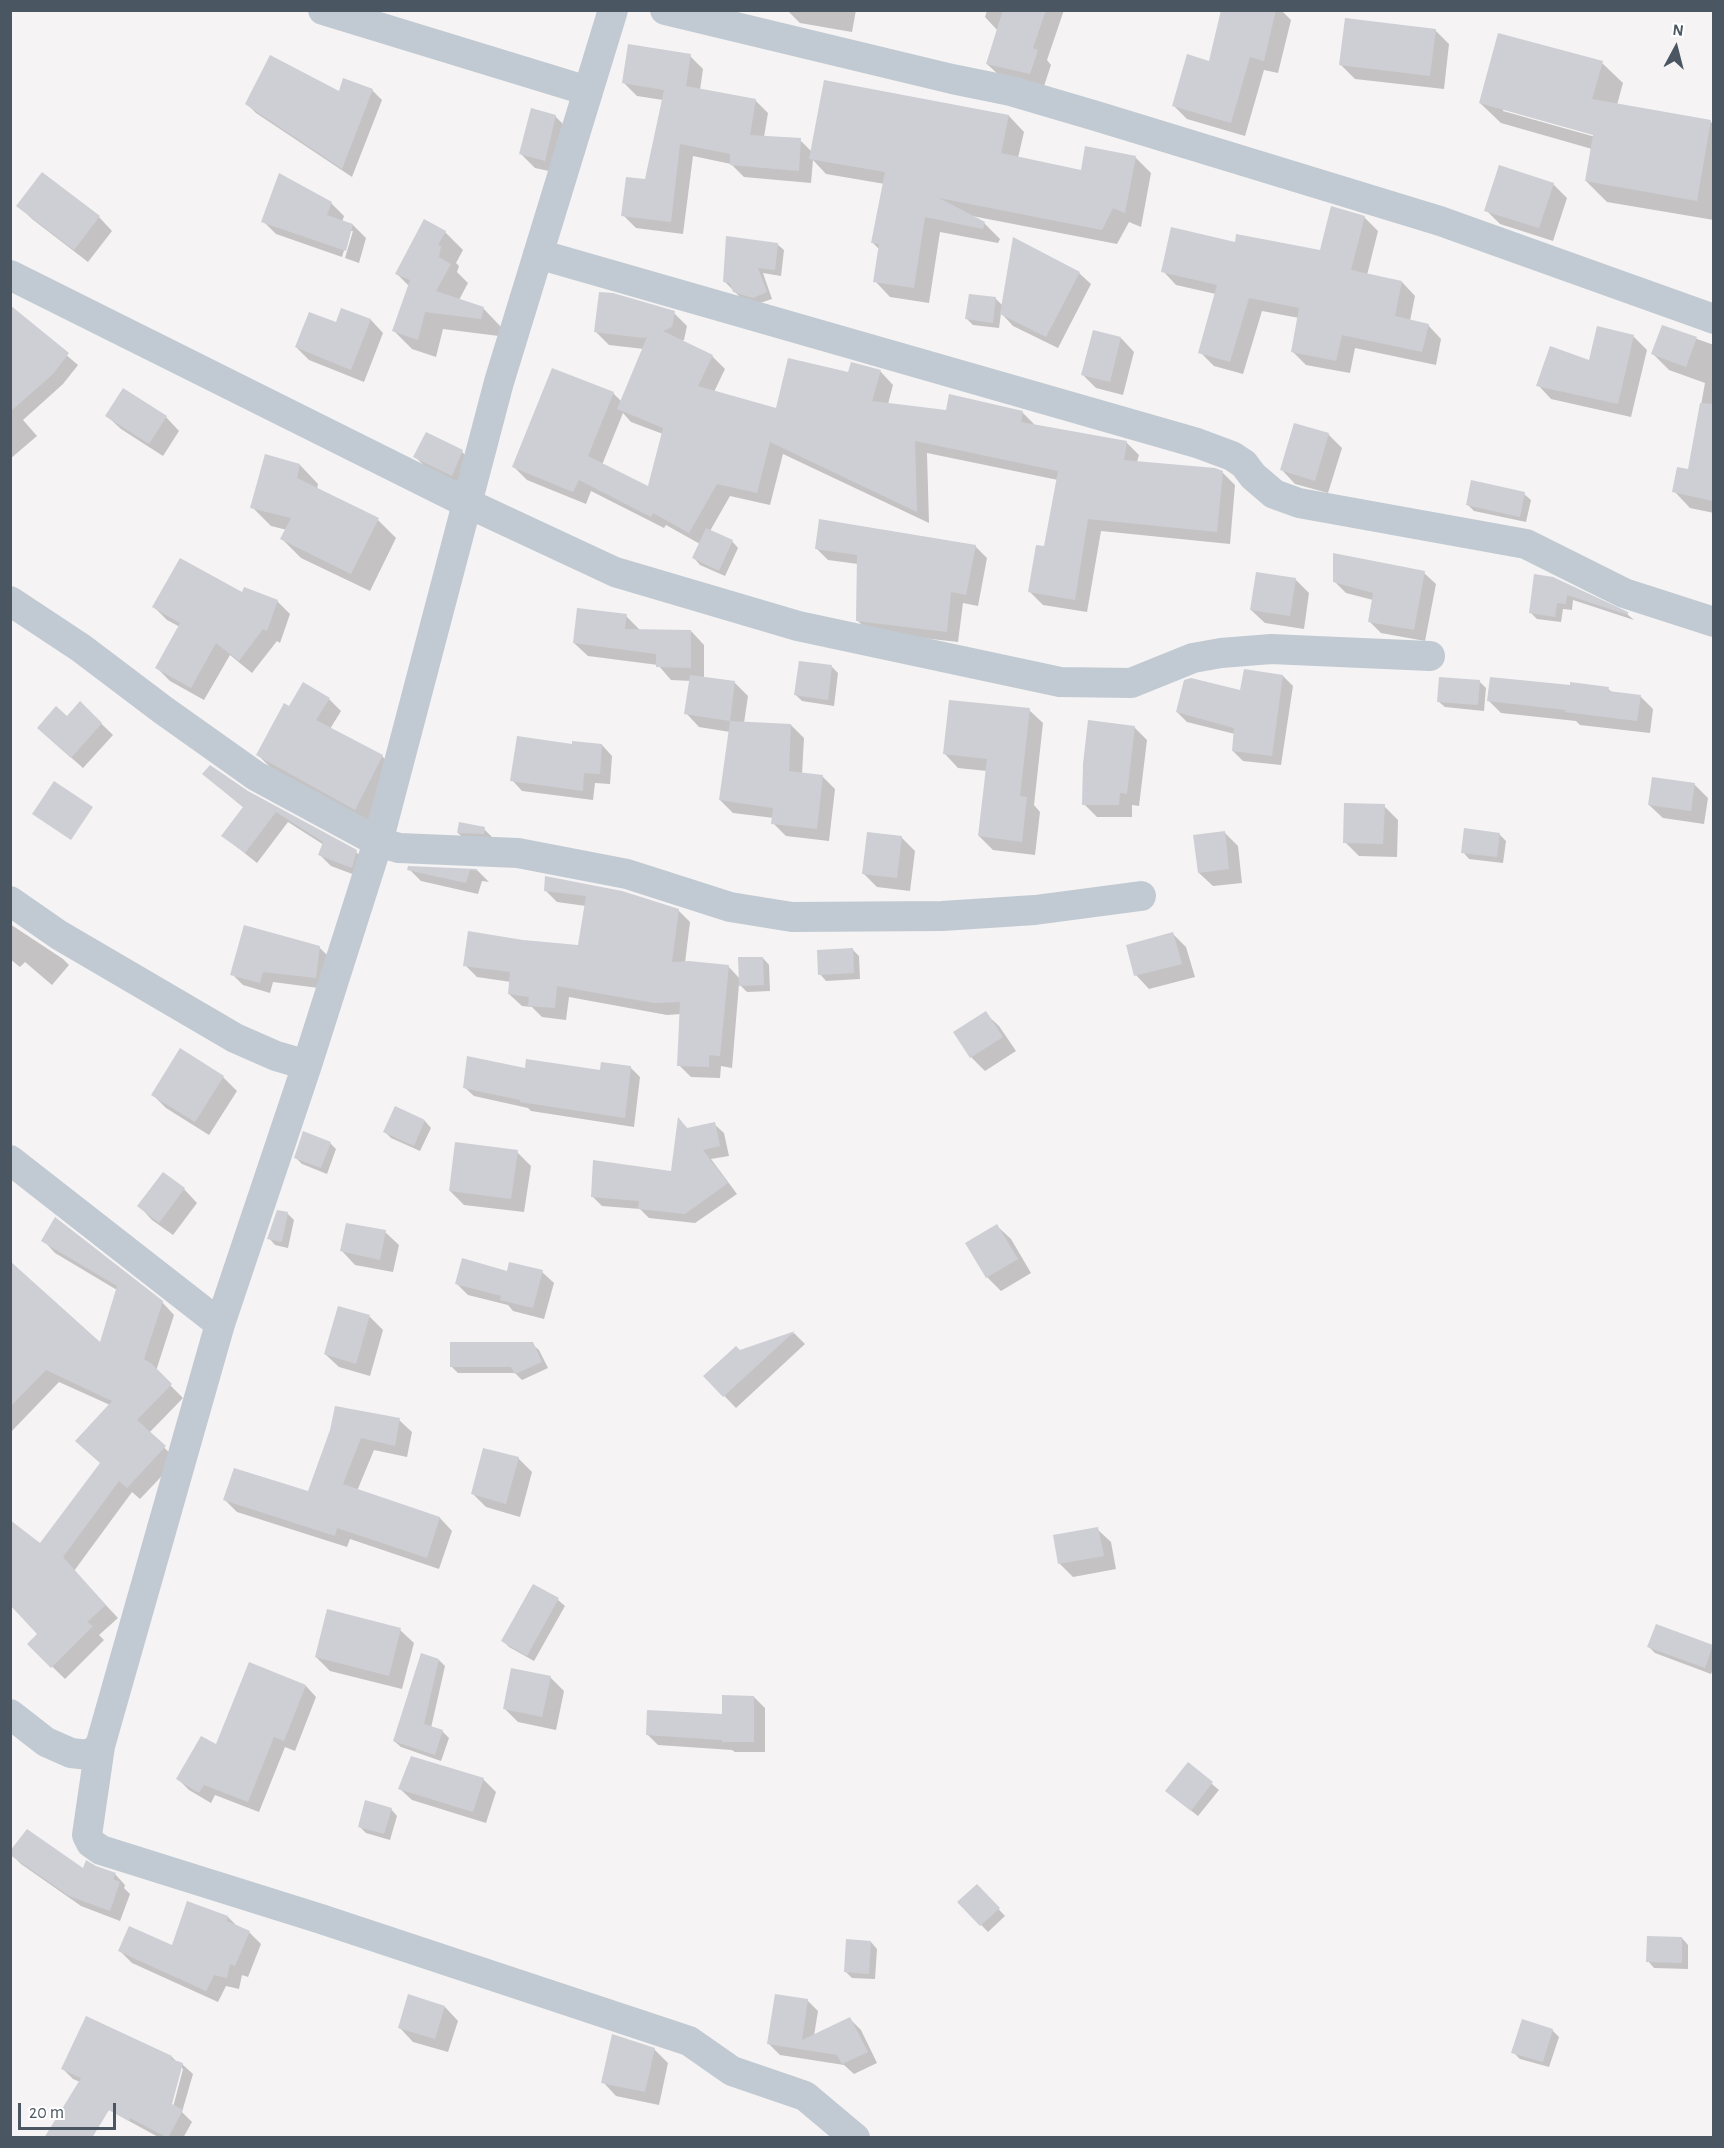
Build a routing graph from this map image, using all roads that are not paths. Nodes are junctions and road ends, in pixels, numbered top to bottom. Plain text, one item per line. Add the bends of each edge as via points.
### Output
1 (323, 10) edge
2 (614, 10) edge
3 (664, 10) edge
4 (588, 91) junction
5 (538, 254) junction
6 (10, 275) edge
7 (1713, 319) edge
8 (467, 503) junction
9 (10, 602) edge
10 (1713, 622) edge
11 (1430, 656) dead end
12 (378, 842) junction
13 (1140, 896) dead end
14 (10, 901) edge
15 (307, 1065) junction
16 (10, 1160) edge
17 (220, 1324) junction
18 (10, 1714) edge
19 (100, 1746) junction
20 (855, 2138) edge

1 - 4 street
2 - 4 street
3 - 7 street via 1011,91 1086,113 1440,221
4 - 5 street
5 - 8 street
5 - 10 street via 1197,443 1232,456 1274,494 1299,503 1526,544 1624,593
6 - 8 street
8 - 11 street via 615,572 798,626 1060,682 1131,682 1192,658 1270,649
8 - 12 street
9 - 12 street via 81,648 256,776
12 - 13 street via 399,848 528,855 627,874 730,906 792,917 942,916 1023,911
12 - 15 street
14 - 15 street via 59,935 235,1038
15 - 17 street
16 - 17 street
17 - 19 street
18 - 19 street via 46,1742 71,1753 88,1755
19 - 20 street via 87,1829 91,1843 101,1850 689,2041 732,2072 804,2096

